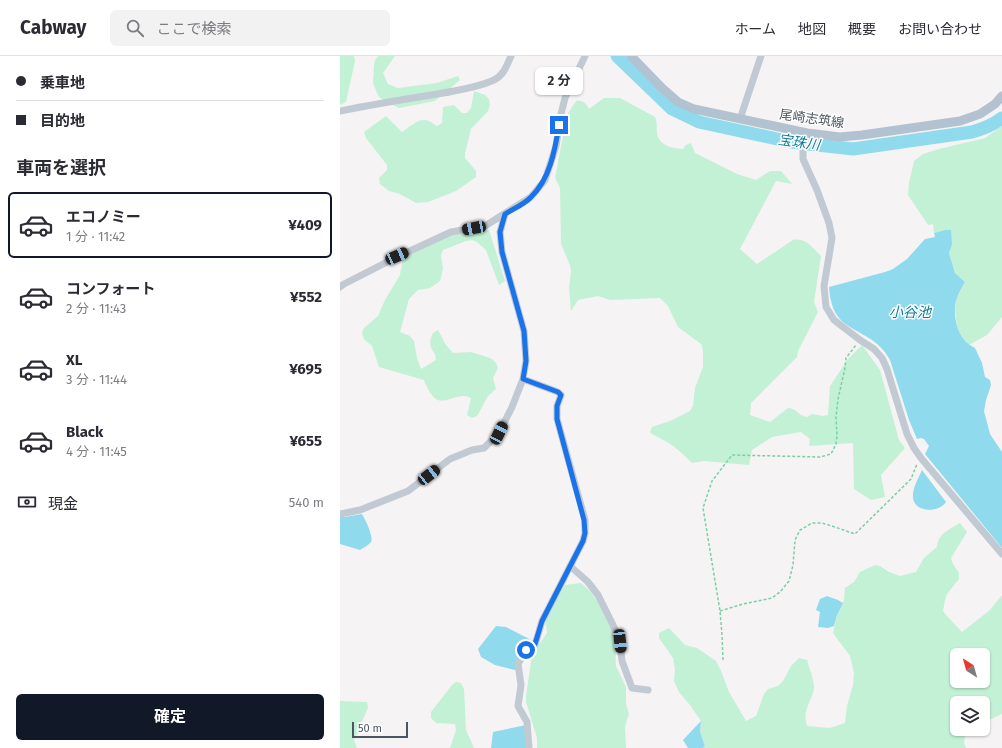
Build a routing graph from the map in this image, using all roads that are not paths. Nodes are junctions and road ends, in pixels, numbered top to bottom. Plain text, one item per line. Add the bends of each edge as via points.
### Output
1 (511, 56) edge
2 (585, 56) edge
3 (631, 56) edge
4 (761, 56) edge
5 (1002, 96) edge
6 (340, 111) edge
7 (740, 119) junction
8 (806, 135) junction
9 (505, 214) junction
10 (340, 287) edge
11 (523, 379) junction
12 (340, 514) edge
13 (1002, 554) edge
14 (570, 566) junction
15 (648, 690) dead end
16 (529, 748) edge

1 - 6 street via 503,74 494,80 454,91
2 - 9 street via 565,98 556,146 544,180 531,198
3 - 7 main road, 尾崎志筑線 via 678,102 694,109
4 - 7 street
5 - 8 main road, 尾崎志筑線 via 980,114 960,121 855,136
7 - 8 main road, 尾崎志筑線
8 - 13 street via 802,150 803,159 830,224 832,238 824,286 826,307 834,320 874,349 882,358 906,434 914,448
9 - 10 street via 485,226 451,232 397,256
9 - 11 street via 500,232 502,252 524,331 526,361
11 - 12 street via 499,433 484,448 450,459 408,491 360,510
11 - 14 street via 561,395 557,406 557,419 585,526 583,541
14 - 15 street via 588,582 609,616 620,641 622,661 632,688
14 - 16 street via 542,621 535,644 526,650 518,664 521,685 518,706 527,722

